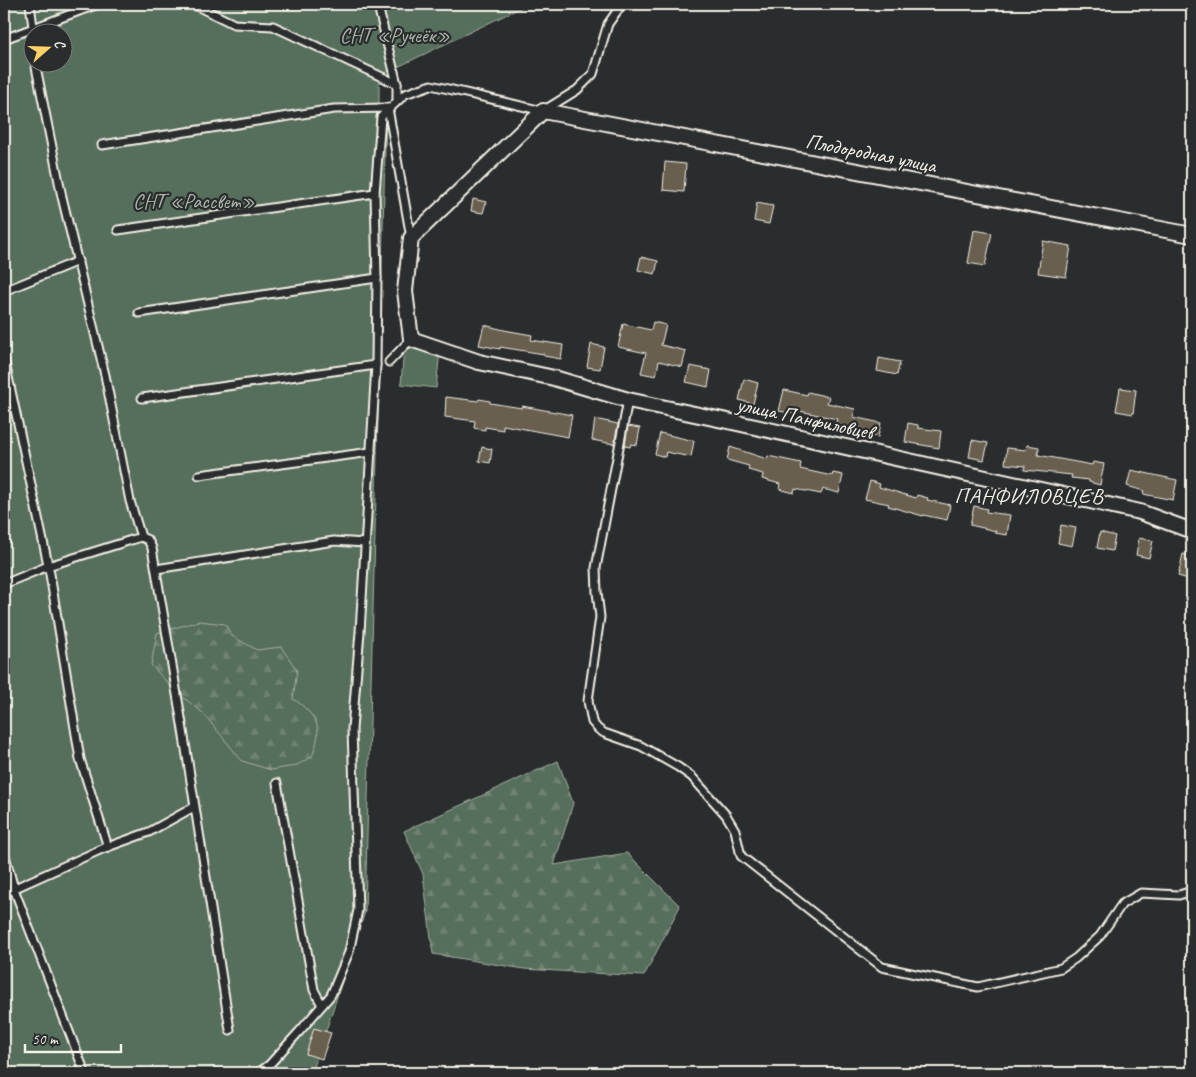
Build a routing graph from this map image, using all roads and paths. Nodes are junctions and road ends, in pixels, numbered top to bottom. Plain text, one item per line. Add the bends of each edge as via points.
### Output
1 (30, 4) edge
2 (98, 4) edge
3 (193, 4) edge
4 (622, 4) edge
5 (378, 5) edge
6 (32, 22) edge
7 (47, 22) edge
8 (22, 32) edge
9 (4, 39) edge
10 (37, 72) edge
11 (397, 84) junction
12 (396, 100) junction
13 (388, 108) junction
14 (543, 111) junction
15 (102, 145) dead end
16 (375, 193) junction
17 (118, 230) dead end
18 (1192, 235) edge
19 (411, 238) junction
20 (78, 261) junction
21 (377, 278) junction
22 (4, 291) edge
23 (138, 312) dead end
24 (410, 339) junction
25 (4, 358) edge
26 (389, 362) dead end
27 (376, 365) junction
28 (142, 398) dead end
29 (628, 400) junction
30 (371, 452) junction
31 (199, 475) dead end
32 (1192, 531) edge
33 (141, 537) junction
34 (365, 542) junction
35 (48, 566) junction
36 (156, 569) junction
37 (4, 584) edge
38 (277, 783) dead end
39 (194, 807) junction
40 (108, 847) junction
41 (4, 852) edge
42 (14, 889) junction
43 (1192, 891) edge
44 (4, 893) edge
45 (322, 1005) junction
46 (230, 1030) dead end
47 (85, 1073) edge
48 (258, 1073) edge

1 - 6 lane
2 - 7 lane
3 - 11 lane via 234,24 273,26
4 - 14 lane via 608,24 593,74 577,90
5 - 11 lane
8 - 9 lane
10 - 20 lane
11 - 12 lane
12 - 13 lane
12 - 14 lane via 430,85
13 - 15 lane via 334,109
13 - 16 lane via 381,117
13 - 19 lane
14 - 18 street, Плодородная улица
14 - 19 street
16 - 17 lane
16 - 21 lane
19 - 24 street via 405,291
20 - 22 lane
20 - 33 lane via 130,501
21 - 23 lane
21 - 27 lane
24 - 26 lane
24 - 29 street, улица Панфиловцев via 479,362 554,378
25 - 35 lane
27 - 28 lane
27 - 30 lane
29 - 32 street, улица Панфиловцев via 1140,512
29 - 43 lane via 596,568 600,616 588,701 592,722 604,733 641,746 692,777 726,815 735,830 741,856 882,967 978,987 1061,968 1100,936 1122,904 1141,893 1179,895
30 - 31 lane
30 - 34 lane
33 - 35 lane
33 - 36 lane via 148,540 152,548
34 - 36 lane via 334,541
34 - 45 lane via 352,729 358,910 349,952 331,994
35 - 37 lane
35 - 40 lane via 80,759
36 - 39 lane
38 - 45 lane via 314,990
39 - 40 lane via 149,832
39 - 46 lane
40 - 42 lane
41 - 42 lane
42 - 44 lane
42 - 47 lane
45 - 48 lane

